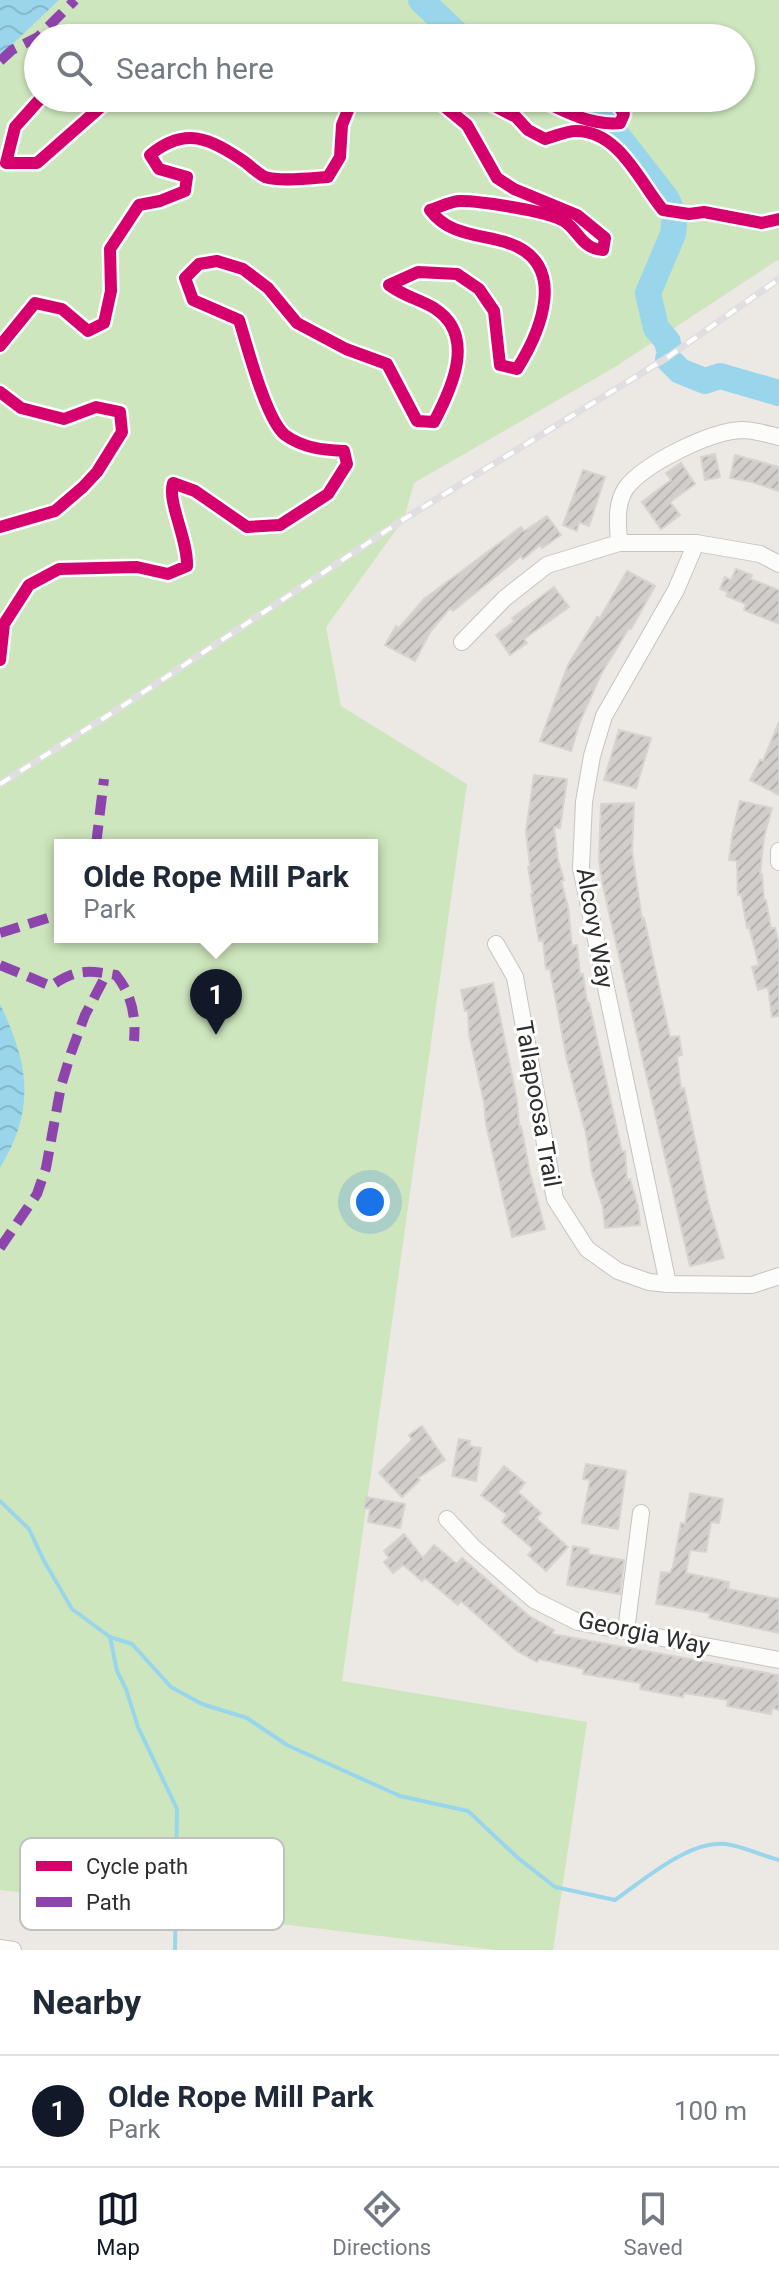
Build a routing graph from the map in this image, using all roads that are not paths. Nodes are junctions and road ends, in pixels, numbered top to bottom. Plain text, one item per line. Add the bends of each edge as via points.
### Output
1 (779, 437) edge
2 (619, 543) junction
3 (696, 543) junction
4 (779, 564) edge
5 (462, 642) dead end
6 (779, 851) edge
7 (779, 862) edge
8 (496, 944) dead end
9 (779, 1276) edge
10 (668, 1284) junction
11 (641, 1513) dead end
12 (447, 1519) dead end
13 (626, 1631) junction
14 (779, 1660) edge
15 (0, 1948) edge
16 (13, 1950) edge

1 - 2 street via 743,430 714,435 653,465 627,488 617,510
2 - 3 street
2 - 5 street via 547,565
3 - 4 street via 760,554
3 - 10 street, Alcovy Way via 676,590 604,716 584,802 581,868
6 - 7 street
8 - 10 street, Tallapoosa Trail via 515,977 555,1199 587,1249 618,1271
9 - 10 street, Tallapoosa Trail via 752,1285
11 - 13 street
12 - 13 street, Georgia Way via 534,1600 578,1622
13 - 14 street, Georgia Way
15 - 16 street

